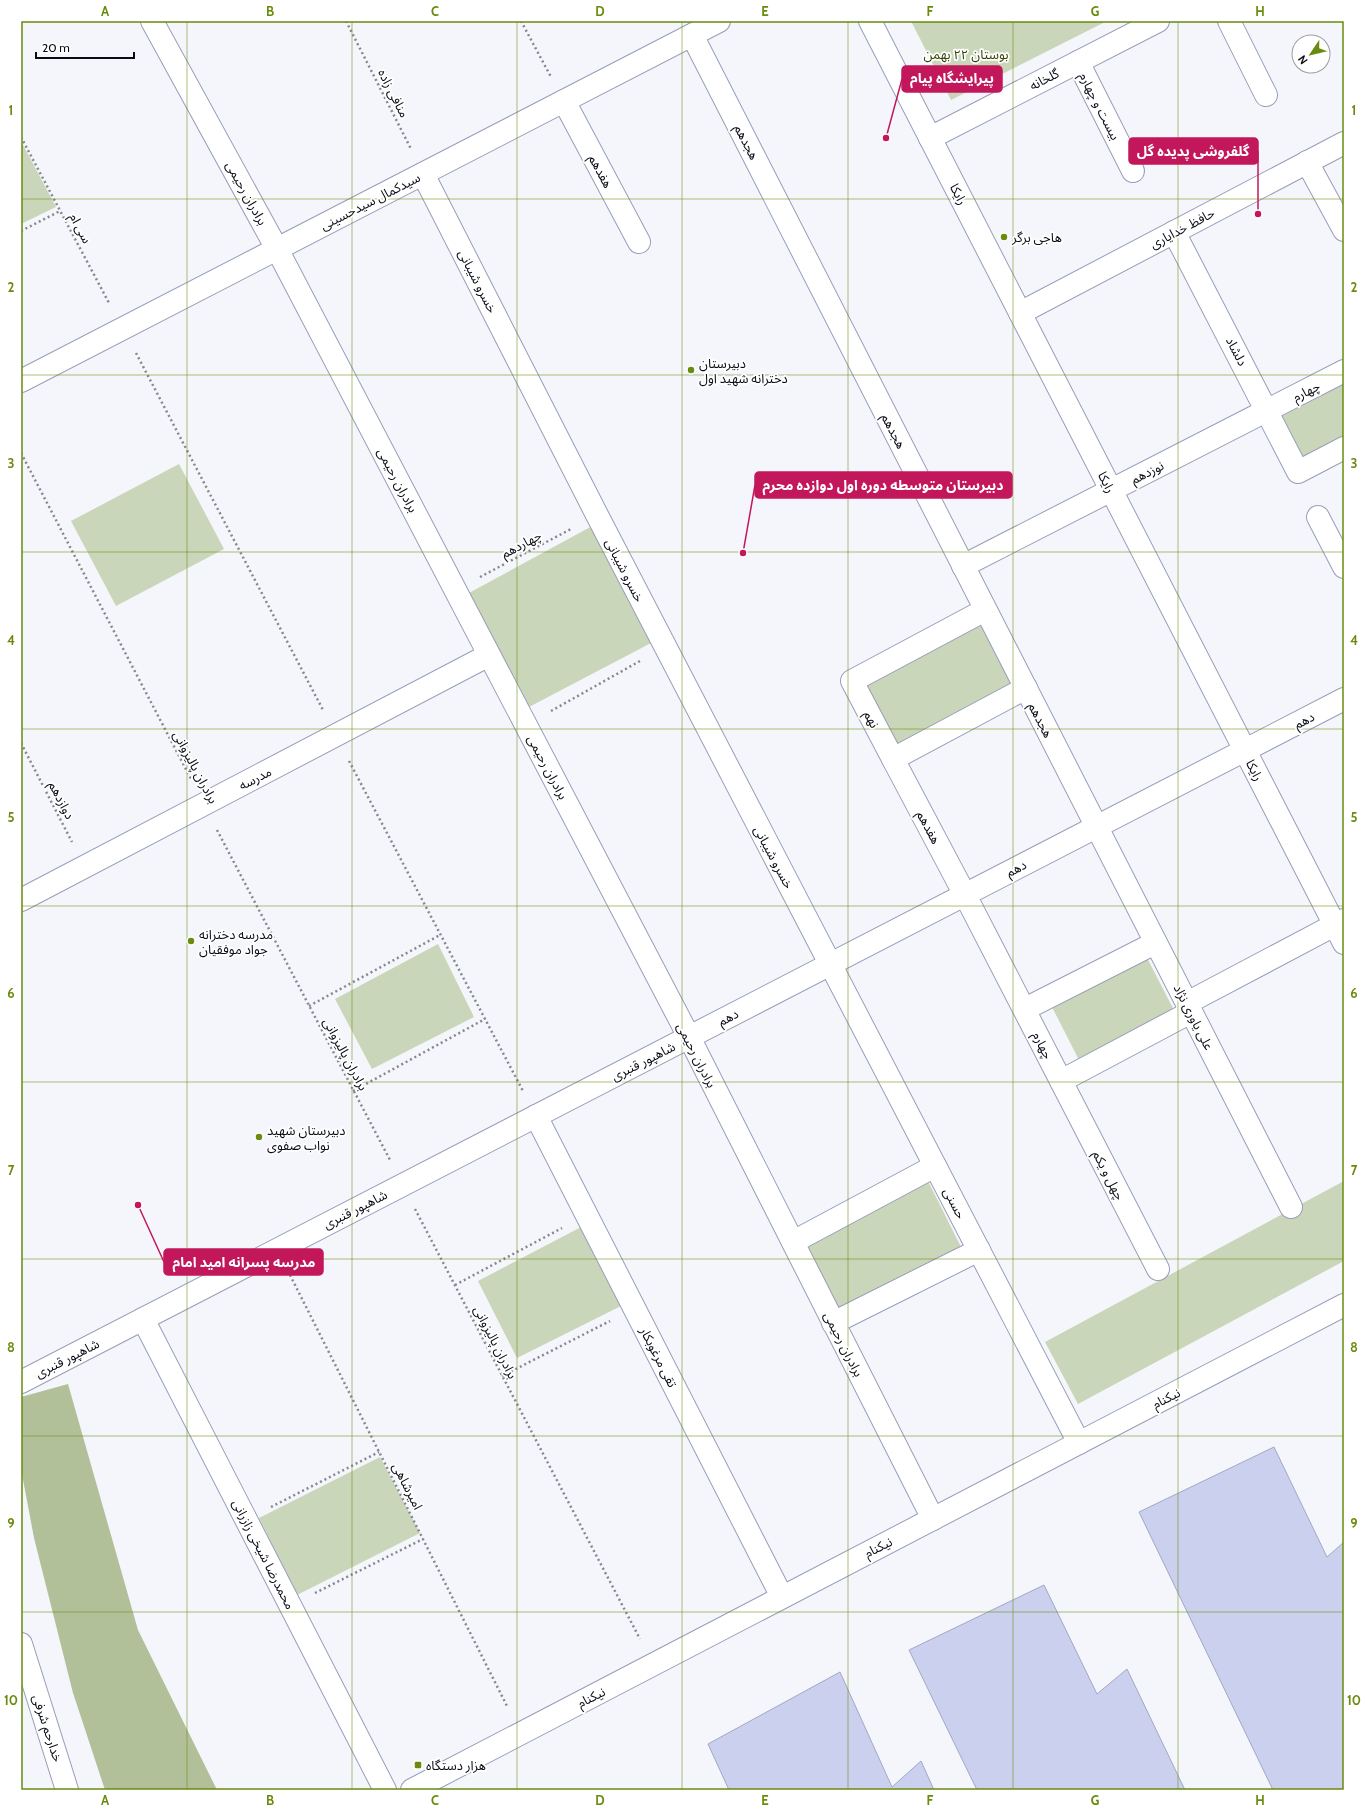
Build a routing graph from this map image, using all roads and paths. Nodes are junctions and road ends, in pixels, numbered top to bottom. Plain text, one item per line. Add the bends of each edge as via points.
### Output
1 (152, 21) edge
2 (346, 21) edge
3 (521, 21) edge
4 (719, 21) edge
5 (870, 21) edge
6 (1158, 21) edge
7 (1229, 21) edge
8 (692, 35) junction
9 (1078, 62) junction
10 (1266, 95) dead end
11 (564, 101) junction
12 (21, 138) edge
13 (930, 138) junction
14 (1344, 142) edge
15 (1307, 162) junction
16 (1133, 171) dead end
17 (423, 174) junction
18 (60, 211) junction
19 (1344, 230) edge
20 (21, 231) edge
21 (1174, 232) junction
22 (639, 242) dead end
23 (277, 249) junction
24 (1020, 313) junction
25 (123, 328) junction
26 (1344, 371) edge
27 (21, 380) edge
28 (1268, 410) junction
29 (1344, 448) edge
30 (21, 453) edge
31 (1111, 490) junction
32 (597, 515) junction
33 (1318, 517) dead end
34 (963, 566) junction
35 (1344, 567) edge
36 (455, 590) junction
37 (985, 610) junction
38 (665, 647) junction
39 (489, 655) junction
40 (1026, 688) junction
41 (1344, 699) edge
42 (526, 725) junction
43 (21, 743) edge
44 (1245, 750) junction
45 (894, 759) junction
46 (204, 804) junction
47 (1096, 827) junction
48 (85, 866) junction
49 (966, 895) junction
50 (21, 900) edge
51 (1341, 929) edge
52 (440, 935) dead end
53 (1156, 943) junction
54 (830, 964) junction
55 (309, 1006) junction
56 (1189, 1008) junction
57 (1025, 1009) junction
58 (485, 1019) dead end
59 (689, 1037) junction
60 (1061, 1081) junction
61 (353, 1091) junction
62 (536, 1116) junction
63 (935, 1166) junction
64 (402, 1185) junction
65 (1291, 1207) dead end
66 (587, 1216) junction
67 (793, 1242) junction
68 (278, 1249) junction
69 (979, 1250) junction
70 (1158, 1269) dead end
71 (455, 1285) junction
72 (1344, 1305) edge
73 (634, 1308) junction
74 (143, 1319) junction
75 (833, 1323) junction
76 (502, 1376) junction
77 (21, 1382) edge
78 (1079, 1443) junction
79 (379, 1452) junction
80 (933, 1519) junction
81 (246, 1520) junction
82 (423, 1539) junction
83 (782, 1597) junction
84 (290, 1606) junction
85 (21, 1644) edge
86 (653, 1665) junction
87 (520, 1732) junction
88 (67, 1790) edge
89 (385, 1790) edge
90 (412, 1790) edge

1 - 23 street, برادران رحیمی
2 - 17 path, منافی زاده
3 - 11 path
4 - 8 street, سیدکمال سیدحسینی
5 - 13 street, رایکا
6 - 9 street, گلخانه
7 - 10 street
8 - 11 street, سیدکمال سیدحسینی
8 - 34 street, هجدهم
9 - 13 street, گلخانه
9 - 16 street, بیست و چهارم
11 - 17 street, سیدکمال سیدحسینی
11 - 22 street, هفدهم
12 - 18 path, سی ام
13 - 24 street, رایکا
14 - 15 street, حافظ خدایاری
15 - 19 street
15 - 21 street, حافظ خدایاری
17 - 23 street, سیدکمال سیدحسینی
17 - 32 street, خسرو شیبانی
18 - 20 path
18 - 25 path, سی ام
21 - 24 street, حافظ خدایاری
21 - 28 street, دلشاد
23 - 25 street, سیدکمال سیدحسینی
23 - 36 street, برادران رحیمی
24 - 31 street, رایکا
25 - 27 street, سیدکمال سیدحسینی
26 - 28 street, چهارم
28 - 29 street, دلشاد via 1298,472
28 - 31 street, نوزدهم
30 - 46 path, برادران پالیزوانی
31 - 34 street, نوزدهم
31 - 44 street, رایکا
32 - 36 path, چهاردهم
32 - 38 street, خسرو شیبانی
33 - 35 street
34 - 37 street, هجدهم
36 - 39 street, برادران رحیمی
37 - 40 street, هجدهم
37 - 45 street, نهم via 852,681
38 - 42 path
38 - 54 street, خسرو شیبانی
39 - 42 street, برادران رحیمی
39 - 46 street, مدرسه
40 - 45 street
40 - 47 street, هجدهم
41 - 44 street, دهم
42 - 59 street, برادران رحیمی
43 - 48 path, دوازدهم
44 - 47 street, دهم
44 - 51 street, رایکا
45 - 49 street, هفدهم
46 - 48 street, مدرسه
46 - 55 path, برادران پالیزوانی
47 - 49 street, دهم
47 - 53 street, علی یاوری نژاد
48 - 50 street, مدرسه
49 - 54 street, دهم
49 - 57 street
51 - 56 street
52 - 55 path
53 - 56 street, علی یاوری نژاد
53 - 57 street
54 - 59 street, دهم
54 - 63 street, حسنی
55 - 61 path, برادران پالیزوانی
56 - 60 street
56 - 65 street, علی یاوری نژاد
57 - 60 street, چهارم
58 - 61 path
59 - 62 street, شاهپور قنبری
59 - 67 street, برادران رحیمی
60 - 70 street, چهل و یکم
61 - 64 path, برادران پالیزوانی
62 - 64 street, شاهپور قنبری
62 - 66 street, تقی مرغوبکار
63 - 67 street
63 - 69 street, حسنی
64 - 68 street, شاهپور قنبری
64 - 71 path, برادران پالیزوانی
66 - 71 path
66 - 73 street, تقی مرغوبکار
67 - 75 street, برادران رحیمی
68 - 74 street, شاهپور قنبری
68 - 79 path, امیرشاهی
69 - 75 street
69 - 78 street, حسنی
71 - 76 path, برادران پالیزوانی
72 - 78 street, نیکنام
73 - 76 path
73 - 83 street, تقی مرغوبکار
74 - 77 street, شاهپور قنبری
74 - 81 street, محمدرضا شیخی زازرانی
75 - 80 street, برادران رحیمی
76 - 86 path, برادران پالیزوانی
78 - 80 street, نیکنام
79 - 81 path
79 - 82 path, امیرشاهی
80 - 83 street, نیکنام
81 - 84 street, محمدرضا شیخی زازرانی
82 - 84 path
82 - 87 path, امیرشاهی
83 - 86 street, نیکنام
84 - 89 street, محمدرضا شیخی زازرانی
85 - 88 street, خدارحم شرفی
86 - 87 street, نیکنام
87 - 90 street, نیکنام

